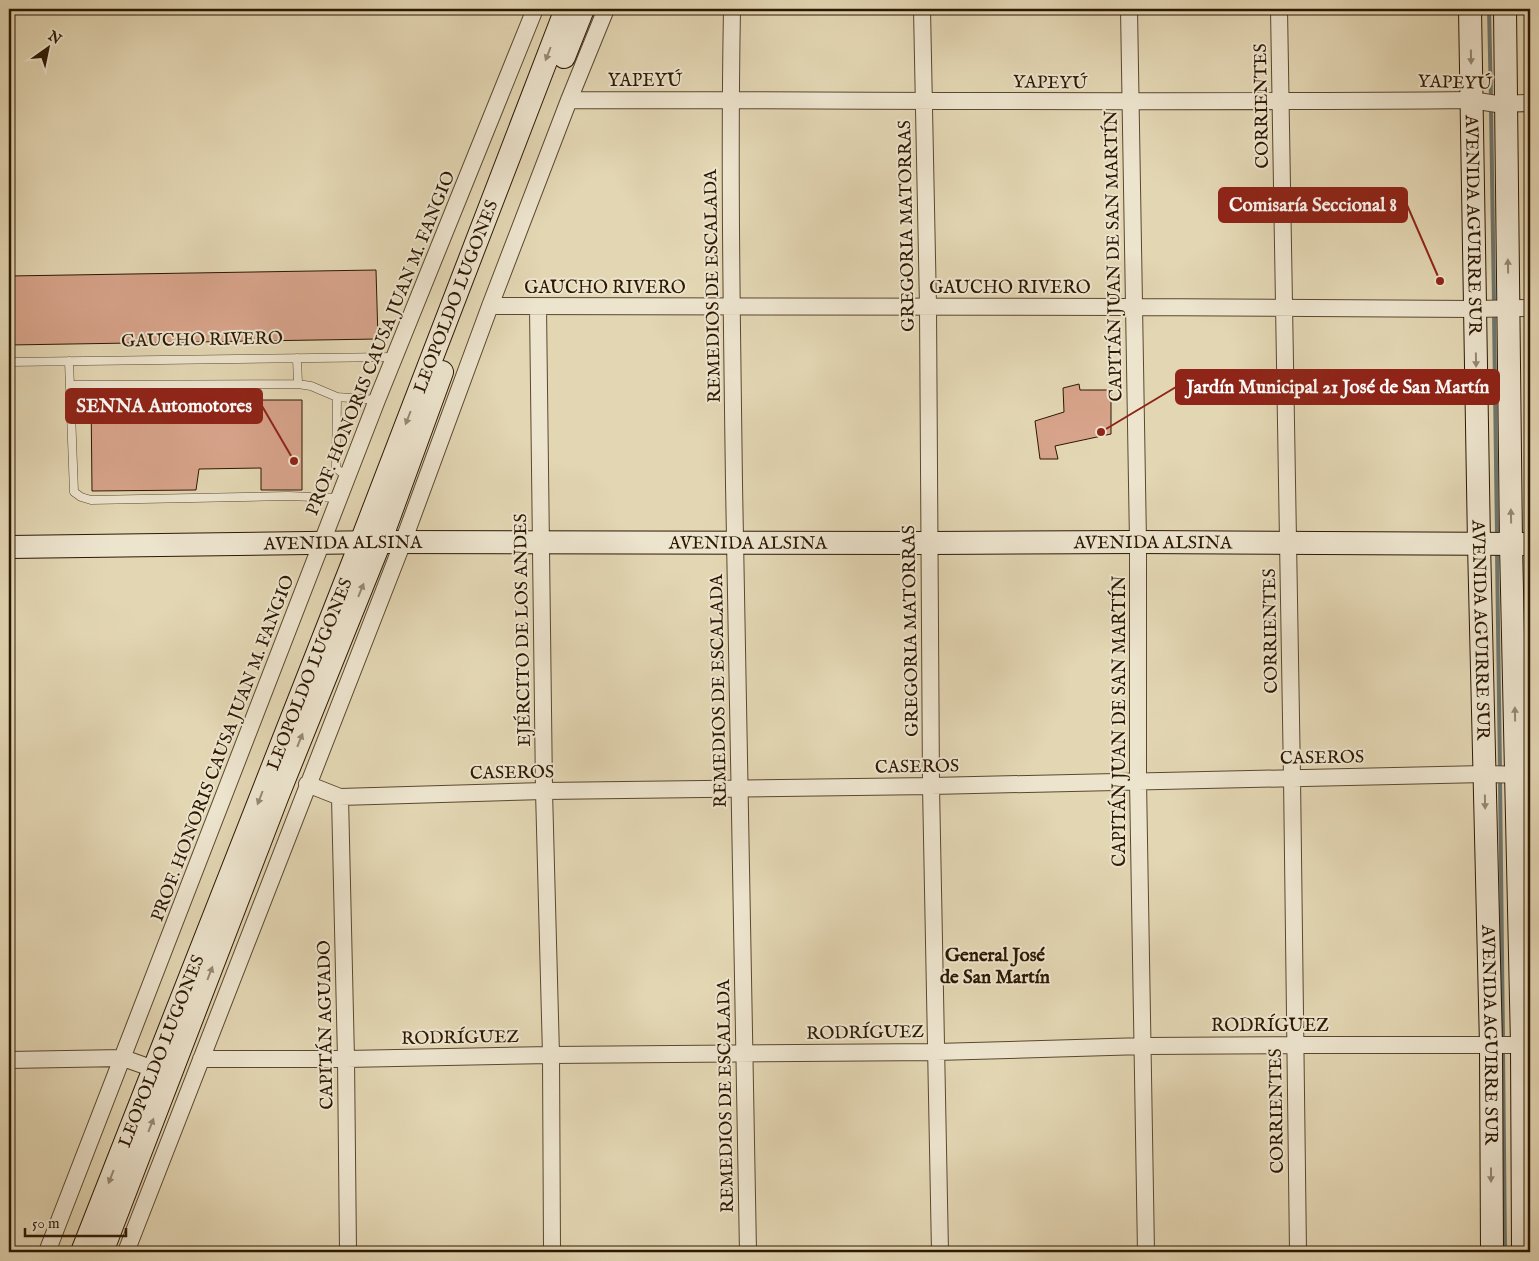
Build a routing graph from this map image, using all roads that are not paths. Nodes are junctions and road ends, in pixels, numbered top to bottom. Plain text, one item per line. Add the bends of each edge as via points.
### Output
1 (535, 9) edge
2 (566, 9) edge
3 (582, 9) edge
4 (606, 9) edge
5 (732, 9) edge
6 (922, 9) edge
7 (1129, 9) edge
8 (1279, 9) edge
9 (1470, 9) edge
10 (1505, 9) edge
11 (569, 100) junction
12 (730, 100) junction
13 (924, 100) junction
14 (1130, 102) junction
15 (1281, 102) junction
16 (1489, 102) junction
17 (1530, 104) edge
18 (490, 306) junction
19 (538, 307) junction
20 (732, 307) junction
21 (928, 307) junction
22 (1134, 307) junction
23 (1285, 308) junction
24 (1513, 308) edge
25 (1479, 309) junction
26 (396, 357) junction
27 (297, 358) junction
28 (69, 361) junction
29 (9, 362) edge
30 (298, 384) junction
31 (70, 385) junction
32 (337, 398) junction
33 (378, 400) junction
34 (348, 478) junction
35 (340, 498) junction
36 (323, 542) junction
37 (370, 542) junction
38 (403, 542) junction
39 (541, 542) junction
40 (735, 542) junction
41 (1138, 542) junction
42 (1288, 542) junction
43 (929, 543) junction
44 (1502, 544) edge
45 (9, 547) edge
46 (1485, 774) junction
47 (1523, 775) edge
48 (1292, 777) junction
49 (1138, 781) junction
50 (307, 784) junction
51 (931, 786) junction
52 (739, 789) junction
53 (544, 791) junction
54 (340, 796) junction
55 (1295, 1045) junction
56 (1510, 1045) edge
57 (1144, 1046) junction
58 (936, 1052) junction
59 (745, 1054) junction
60 (551, 1055) junction
61 (123, 1058) junction
62 (201, 1059) junction
63 (346, 1059) junction
64 (9, 1060) edge
65 (154, 1069) junction
66 (1527, 1185) edge
67 (47, 1252) edge
68 (82, 1252) edge
69 (102, 1252) edge
70 (126, 1252) edge
71 (348, 1252) edge
72 (552, 1252) edge
73 (748, 1252) edge
74 (940, 1252) edge
75 (1146, 1252) edge
76 (1298, 1252) edge
77 (1492, 1252) edge
78 (1523, 1252) edge

1 - 26 street, PROF. HONORIS CAUSA JUAN M. FANGIO
2 -> 37 main road, LEOPOLDO LUGONES
3 - 37 main road, LEOPOLDO LUGONES
4 - 11 street
5 - 12 street, REMEDIOS DE ESCALADA
6 - 13 street, GREGORIA MATORRAS
7 - 14 street, CAPITÁN JUAN DE SAN MARTÍN
8 - 15 street, CORRIENTES
9 -> 16 main road, AVENIDA AGUIRRE SUR
10 - 16 main road, AVENIDA AGUIRRE SUR
11 - 12 street, YAPEYÚ
11 - 18 street
12 - 13 street, YAPEYÚ
12 - 20 street, REMEDIOS DE ESCALADA
13 - 14 street, YAPEYÚ
13 - 21 street, GREGORIA MATORRAS
14 - 15 street, YAPEYÚ
14 - 22 street, CAPITÁN JUAN DE SAN MARTÍN
15 - 16 street, YAPEYÚ
15 - 23 street, CORRIENTES
16 - 17 street, YAPEYÚ
24 -> 16 main road, AVENIDA AGUIRRE SUR
16 - 25 main road, AVENIDA AGUIRRE SUR
18 - 19 street, GAUCHO RIVERO
18 - 38 street
19 - 20 street, GAUCHO RIVERO
19 - 39 street, EJÉRCITO DE LOS ANDES
20 - 21 street, GAUCHO RIVERO
20 - 40 street, REMEDIOS DE ESCALADA
21 - 22 street, GAUCHO RIVERO
21 - 43 street, GREGORIA MATORRAS
22 - 23 street, GAUCHO RIVERO
22 - 41 street, CAPITÁN JUAN DE SAN MARTÍN
23 - 25 street, GAUCHO RIVERO
23 - 42 street, CORRIENTES
24 - 25 street, GAUCHO RIVERO
44 -> 24 main road, AVENIDA AGUIRRE SUR
25 -> 44 main road, AVENIDA AGUIRRE SUR
26 - 27 lane, GAUCHO RIVERO
26 - 33 street, PROF. HONORIS CAUSA JUAN M. FANGIO
27 - 28 lane, GAUCHO RIVERO
27 - 30 lane
28 - 29 lane, GAUCHO RIVERO
28 - 31 lane
30 - 31 lane
30 - 32 lane via 311,386
31 - 35 lane via 74,492 81,497 91,500
32 - 33 lane
32 - 34 lane via 336,468
33 - 34 street, PROF. HONORIS CAUSA JUAN M. FANGIO
34 - 35 street, PROF. HONORIS CAUSA JUAN M. FANGIO
35 - 36 street, PROF. HONORIS CAUSA JUAN M. FANGIO
36 - 37 main road, AVENIDA ALSINA
36 - 45 main road, AVENIDA ALSINA
36 - 61 street, PROF. HONORIS CAUSA JUAN M. FANGIO
37 - 38 main road, AVENIDA ALSINA
37 -> 65 main road, LEOPOLDO LUGONES
69 -> 37 main road, LEOPOLDO LUGONES via 278,795
38 - 39 main road, AVENIDA ALSINA
38 - 50 street
39 - 40 main road, AVENIDA ALSINA
39 - 53 street, EJÉRCITO DE LOS ANDES
40 - 43 main road, AVENIDA ALSINA
40 - 52 street, REMEDIOS DE ESCALADA
41 - 42 main road, AVENIDA ALSINA
41 - 43 main road, AVENIDA ALSINA
41 - 49 street, CAPITÁN JUAN DE SAN MARTÍN
42 - 44 main road, AVENIDA ALSINA
42 - 48 street, CORRIENTES
43 - 51 street, GREGORIA MATORRAS
44 - 46 main road, AVENIDA AGUIRRE SUR
47 -> 44 main road, AVENIDA AGUIRRE SUR
46 - 47 street, CASEROS
46 - 48 street, CASEROS
46 -> 56 main road, AVENIDA AGUIRRE SUR
47 - 56 main road, AVENIDA AGUIRRE SUR
48 - 49 street, CASEROS
48 - 55 street, CORRIENTES
49 - 51 street, CASEROS
49 - 57 street, CAPITÁN JUAN DE SAN MARTÍN
50 - 54 street, CASEROS
50 - 62 street
51 - 52 street, CASEROS
51 - 58 street, GREGORIA MATORRAS
52 - 53 street, CASEROS
52 - 59 street, REMEDIOS DE ESCALADA
53 - 54 street, CASEROS
53 - 60 street, EJÉRCITO DE LOS ANDES
54 - 63 street, CAPITÁN AGUADO
55 - 56 street, RODRÍGUEZ
55 - 57 street, RODRÍGUEZ
55 - 76 street, CORRIENTES
56 - 66 main road, AVENIDA AGUIRRE SUR
56 -> 77 main road, AVENIDA AGUIRRE SUR
57 - 58 street, RODRÍGUEZ
57 - 75 street, CAPITÁN JUAN DE SAN MARTÍN
58 - 59 street, RODRÍGUEZ
58 - 74 street, GREGORIA MATORRAS
59 - 60 street, RODRÍGUEZ
59 - 73 street, REMEDIOS DE ESCALADA
60 - 63 street, RODRÍGUEZ
60 - 72 street, EJÉRCITO DE LOS ANDES
61 - 64 street
61 - 65 street
61 - 67 street, PROF. HONORIS CAUSA JUAN M. FANGIO
62 - 63 street, RODRÍGUEZ
62 - 70 street
63 - 71 street, CAPITÁN AGUADO
65 -> 68 main road, LEOPOLDO LUGONES
66 - 78 main road, AVENIDA AGUIRRE SUR

